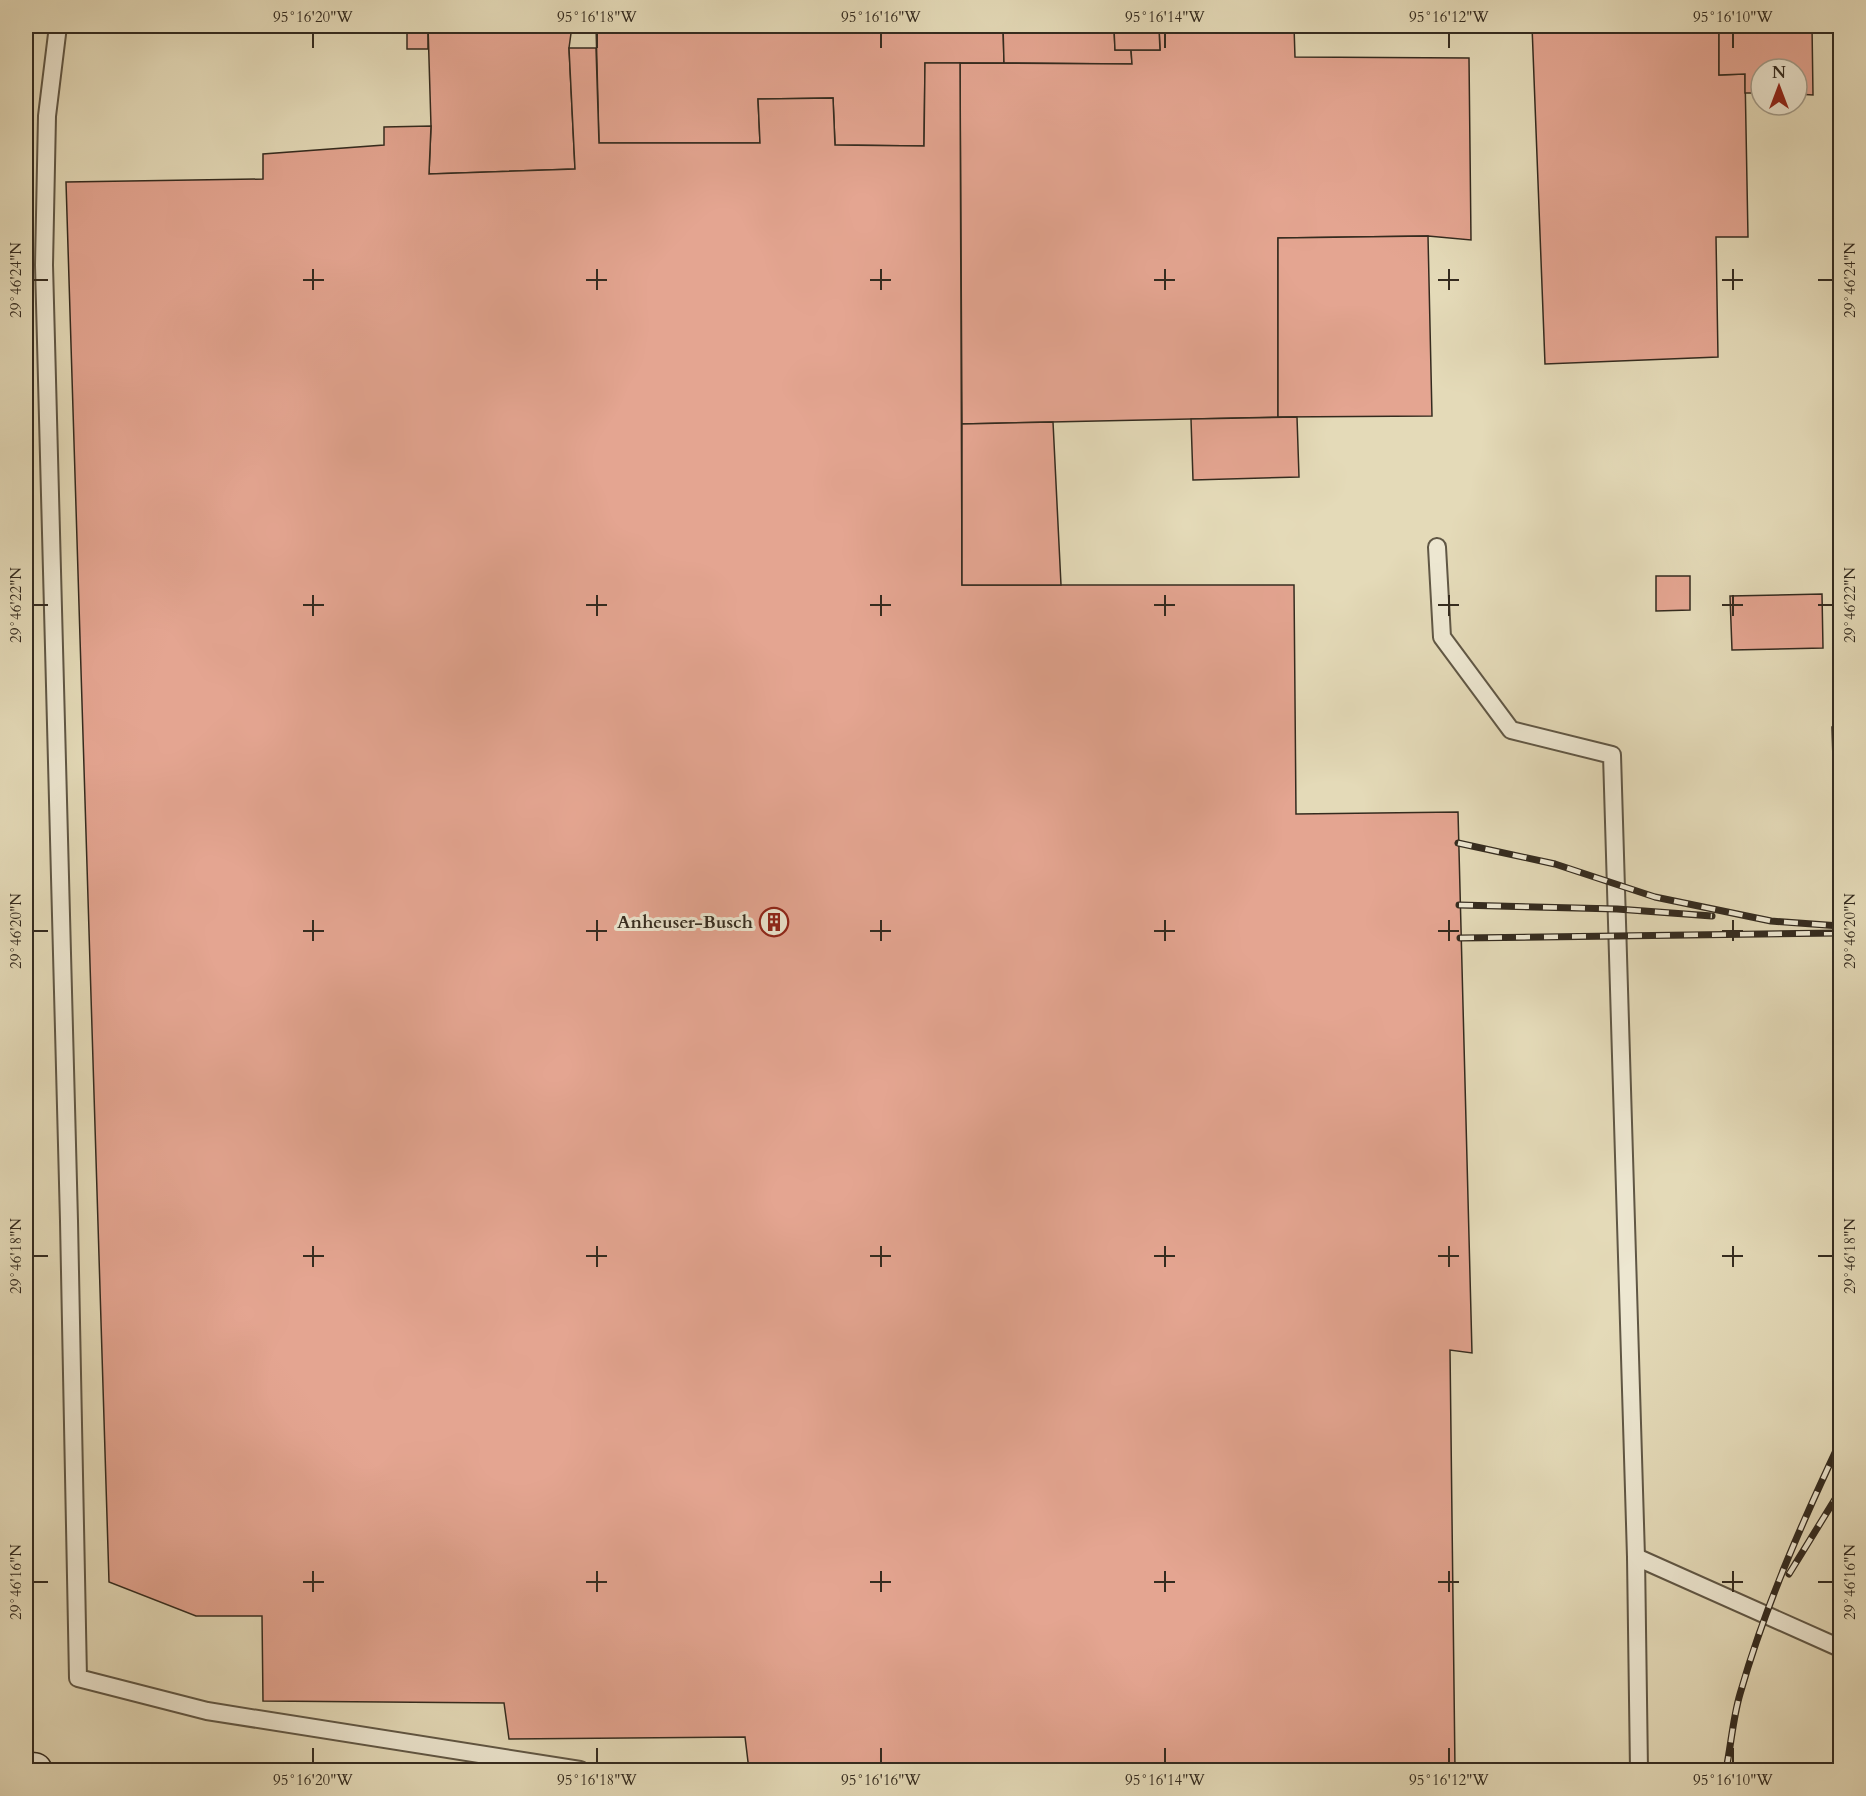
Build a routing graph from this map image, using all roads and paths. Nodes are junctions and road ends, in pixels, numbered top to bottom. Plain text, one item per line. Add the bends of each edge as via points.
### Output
1 (58, 26) edge
2 (1437, 547) dead end
3 (1636, 1557) junction
4 (1840, 1648) edge
5 (26, 1769) edge
6 (34, 1770) edge
7 (580, 1770) edge
8 (1639, 1770) edge

1 - 7 lane via 47,117 44,265 78,1678 207,1711
2 - 3 lane via 1442,637 1511,730 1612,754
3 - 4 lane
3 - 8 lane
5 - 6 main road

